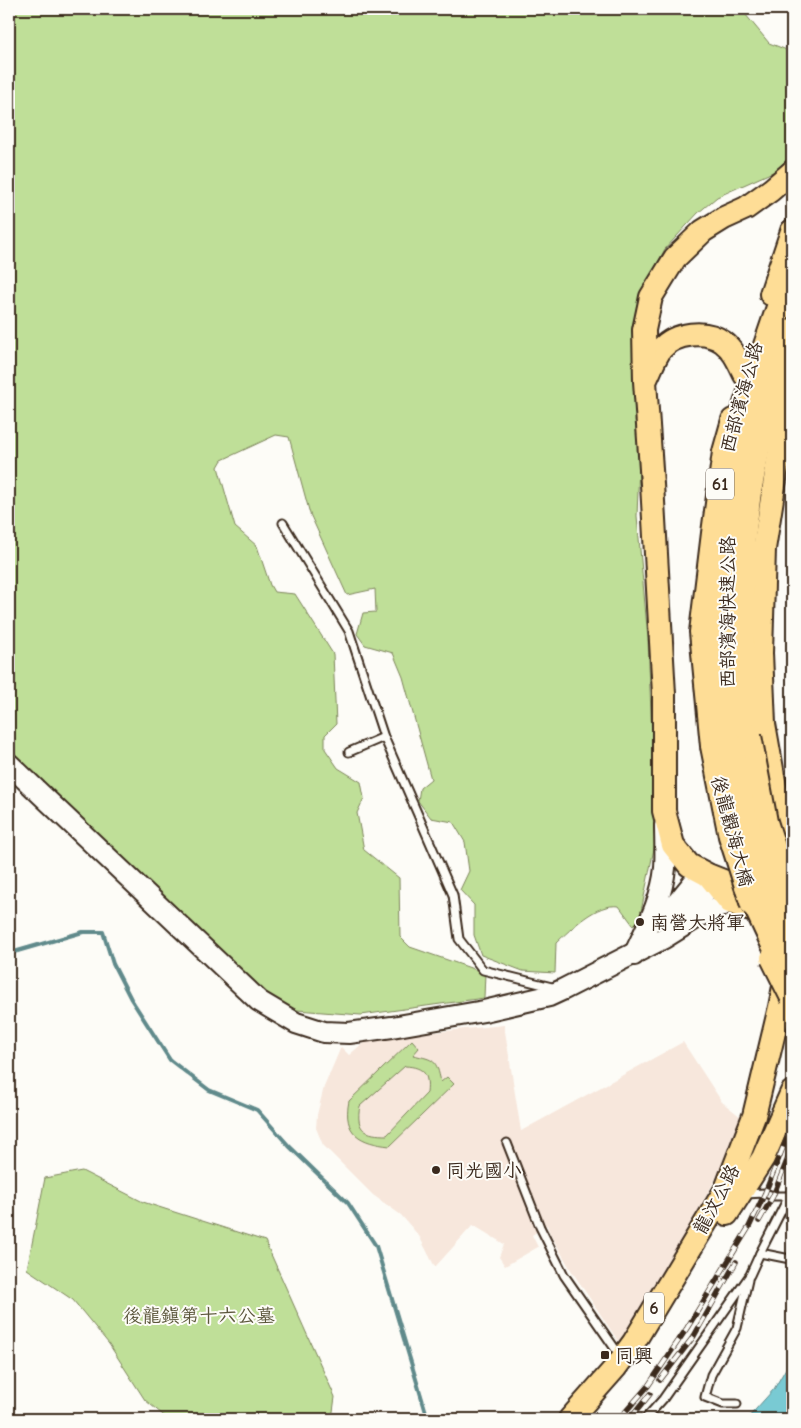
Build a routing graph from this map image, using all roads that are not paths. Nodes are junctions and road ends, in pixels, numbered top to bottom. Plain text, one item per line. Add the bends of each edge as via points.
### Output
1 (792, 172) edge
2 (792, 231) edge
3 (792, 269) edge
4 (792, 331) edge
5 (745, 375) junction
6 (645, 380) junction
7 (792, 389) edge
8 (788, 420) edge
9 (283, 522) dead end
10 (384, 737) junction
11 (738, 738) junction
12 (349, 752) dead end
13 (9, 764) edge
14 (664, 811) junction
15 (792, 852) edge
16 (708, 875) junction
17 (792, 885) edge
18 (748, 896) junction
19 (792, 906) edge
20 (792, 917) edge
21 (792, 947) edge
22 (634, 954) junction
23 (792, 954) edge
24 (792, 976) edge
25 (562, 990) junction
26 (786, 1002) edge
27 (792, 1092) edge
28 (507, 1143) dead end
29 (733, 1192) junction
30 (791, 1193) edge
31 (760, 1253) junction
32 (792, 1258) edge
33 (750, 1275) junction
34 (631, 1357) junction
35 (737, 1404) dead end
36 (570, 1419) edge
37 (587, 1419) edge
38 (645, 1419) edge

1 - 6 main road via 746,208 703,231 674,258 651,297 644,330
2 - 5 main road, 西部濱海公路 / 61
3 - 11 highway, 西部濱海快速公路 / 61 via 745,407 730,490 723,657
4 - 11 highway, 西部濱海快速公路 / 61 via 765,409 749,492 742,545
5 - 6 main road via 723,342 710,336 690,334 661,350
5 - 11 main road, 西部濱海公路 / 61 via 724,452 701,632
6 - 14 main road via 664,694
7 - 8 main road, 61
8 - 11 main road, 61 via 764,549 761,653
9 - 10 lane via 349,631
10 - 12 lane
10 - 25 lane via 453,896 459,939 483,970
11 - 15 main road, 61 via 776,792
11 - 18 main road, 後龍觀海大橋 / 61, bridge via 730,836
11 - 19 highway, 西部濱海快速公路 / 61, bridge
11 - 23 highway, 西部濱海快速公路 / 61, bridge via 744,813 767,889
13 - 25 main road via 259,1001 296,1023 324,1032 349,1033 484,1011
14 - 16 main road via 673,845 689,865
14 - 22 main road via 665,867 661,890
16 - 18 main road
16 - 18 main road
16 - 22 main road via 693,883
17 - 18 main road
18 - 20 main road
18 - 20 main road
18 - 22 main road via 701,915
18 - 24 highway, bridge
18 - 26 main road, 後龍觀海大橋 / 61, bridge
21 - 26 main road, 龍汶公路 / 6
22 - 25 main road
24 - 29 main road via 764,1114
26 - 29 main road, 龍汶公路 / 6
27 - 29 main road, 龍汶公路 / 6 via 763,1158
28 - 34 lane via 540,1227 564,1275 616,1350
29 - 30 lane via 773,1196
29 - 34 main road, 龍汶公路 / 6 via 634,1342
30 - 31 lane
31 - 32 lane
31 - 33 lane
33 - 35 lane via 737,1328 711,1375 705,1397 723,1404
33 - 38 lane via 663,1399
34 - 36 main road, 龍汶公路 / 6 via 615,1368
34 - 37 main road, 龍汶公路 / 6

